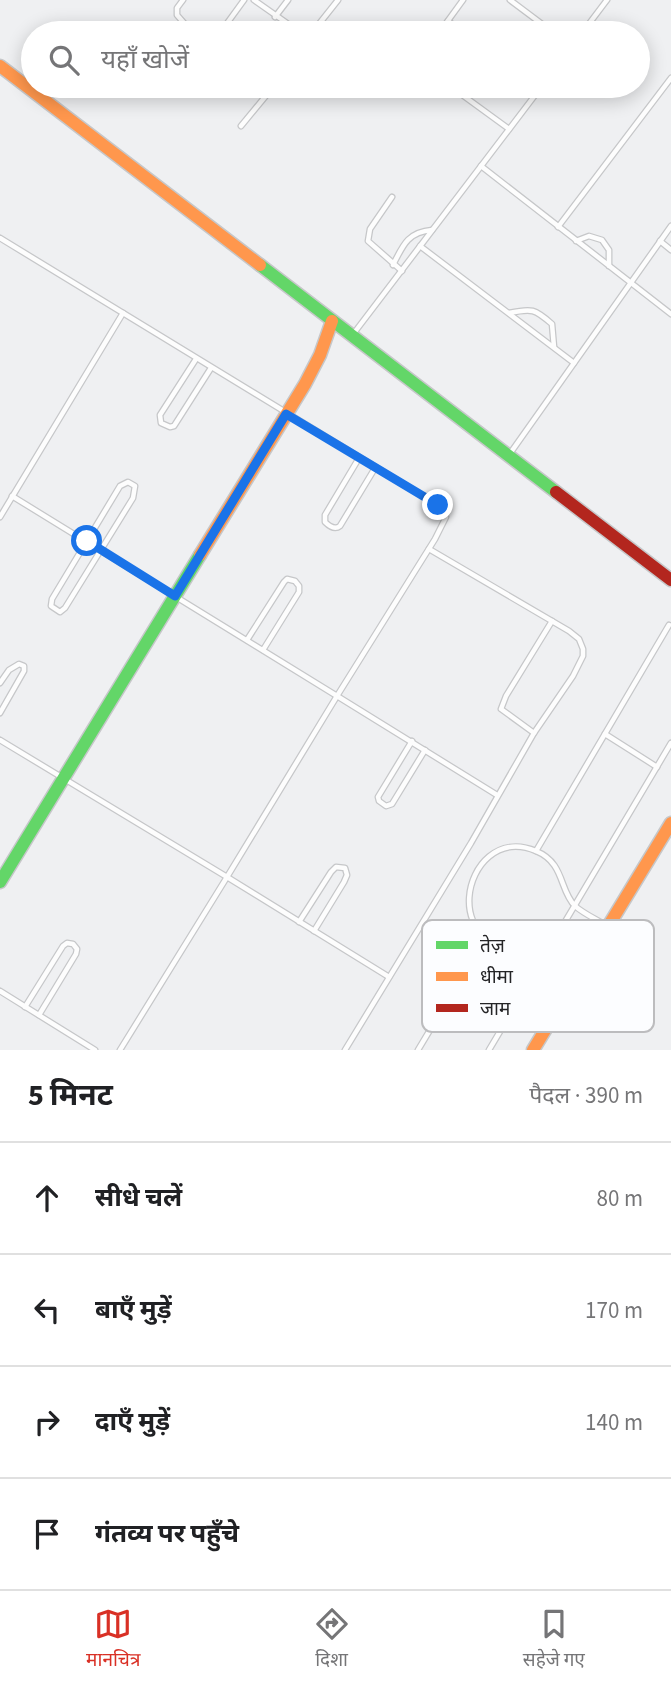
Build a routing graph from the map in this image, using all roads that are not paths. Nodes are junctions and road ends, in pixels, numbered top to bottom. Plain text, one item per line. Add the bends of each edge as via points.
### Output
1 (183, 0) edge
2 (244, 0) edge
3 (254, 0) edge
4 (288, 0) edge
5 (338, 0) edge
6 (463, 0) edge
7 (510, 0) edge
8 (607, 0) edge
9 (275, 17) junction
10 (448, 20) edge
11 (182, 21) edge
12 (229, 21) edge
13 (282, 21) edge
14 (321, 21) edge
15 (538, 21) edge
16 (591, 21) edge
17 (0, 65) edge
18 (671, 78) edge
19 (21, 81) edge
20 (43, 98) edge
21 (264, 98) edge
22 (466, 98) edge
23 (531, 98) edge
24 (242, 126) dead end
25 (509, 129) junction
26 (481, 166) junction
27 (392, 197) dead end
28 (671, 226) edge
29 (558, 227) junction
30 (432, 230) junction
31 (0, 238) edge
32 (576, 241) junction
33 (660, 241) junction
34 (421, 246) junction
35 (671, 250) edge
36 (393, 265) junction
37 (609, 267) junction
38 (402, 271) junction
39 (630, 284) junction
40 (123, 313) junction
41 (509, 313) junction
42 (671, 314) edge
43 (332, 321) junction
44 (352, 336) junction
45 (554, 348) junction
46 (196, 359) junction
47 (574, 363) junction
48 (211, 368) junction
49 (286, 414) junction
50 (509, 456) junction
51 (359, 458) junction
52 (376, 468) junction
53 (12, 496) junction
54 (0, 517) edge
55 (87, 541) junction
56 (429, 549) junction
57 (100, 550) junction
58 (671, 580) edge
59 (175, 596) junction
60 (552, 621) junction
61 (669, 625) dead end
62 (247, 640) junction
63 (263, 650) junction
64 (0, 683) edge
65 (337, 696) junction
66 (0, 713) edge
67 (534, 733) junction
68 (605, 734) junction
69 (0, 740) edge
70 (412, 741) junction
71 (671, 743) edge
72 (425, 750) junction
73 (657, 767) junction
74 (63, 778) junction
75 (497, 795) junction
76 (671, 823) edge
77 (536, 851) junction
78 (227, 877) junction
79 (0, 882) edge
80 (574, 906) junction
81 (424, 920) edge
82 (473, 920) edge
83 (566, 920) edge
84 (598, 920) edge
85 (612, 920) edge
86 (299, 922) junction
87 (422, 923) edge
88 (314, 931) junction
89 (389, 977) junction
90 (0, 991) edge
91 (25, 1007) junction
92 (39, 1015) junction
93 (429, 1032) edge
94 (499, 1032) edge
95 (544, 1032) edge
96 (95, 1050) edge
97 (120, 1050) edge
98 (345, 1050) edge
99 (418, 1050) edge
100 (489, 1050) edge
101 (533, 1050) edge

1 - 11 lane via 177,8
2 - 12 lane
3 - 9 lane
4 - 9 lane
5 - 14 lane
6 - 10 lane
7 - 15 lane
8 - 16 lane
9 - 13 lane
17 - 19 street
18 - 29 lane
20 - 43 street
21 - 24 lane
22 - 25 lane
23 - 25 lane
25 - 26 lane
26 - 29 lane
26 - 30 lane
27 - 36 lane via 370,229 368,241
28 - 33 lane
29 - 32 lane
30 - 34 lane
30 - 36 lane via 413,234
31 - 40 lane
32 - 37 lane
32 - 37 lane via 589,236 602,240 609,250
33 - 35 lane
33 - 39 lane
34 - 38 lane
34 - 41 lane
36 - 38 lane
37 - 39 lane
38 - 44 lane
39 - 42 lane
39 - 47 lane
40 - 46 lane
40 - 53 lane
41 - 45 lane
41 - 45 lane via 528,309 540,314 552,324
43 - 44 street
43 - 49 street via 314,368
44 - 50 street
45 - 47 lane
46 - 48 lane
46 - 48 lane via 160,415 161,423 174,426
47 - 50 lane
48 - 49 lane
49 - 51 lane
49 - 59 street
50 - 58 street
51 - 52 lane
51 - 52 lane via 325,516 329,526 340,526
52 - 56 lane via 444,511 445,521
53 - 54 lane
53 - 55 lane
55 - 57 lane
55 - 57 lane via 121,486 133,484 133,498
55 - 57 lane via 52,599 55,611 65,608
56 - 60 lane
56 - 65 lane
57 - 59 lane
59 - 62 lane
59 - 74 street
60 - 67 lane via 579,639 584,653
60 - 67 lane via 501,709
61 - 68 lane
62 - 63 lane
62 - 63 lane via 284,582 289,578 295,581 299,592
63 - 65 lane
64 - 66 lane via 12,666 24,666
65 - 70 lane
65 - 78 lane
67 - 75 lane
68 - 73 lane
68 - 77 lane
69 - 74 lane
70 - 72 lane
70 - 72 lane via 378,797 386,806 392,804
71 - 73 lane
72 - 75 lane
73 - 80 lane
74 - 78 lane
74 - 79 street
75 - 81 lane
76 - 85 street
77 - 80 lane via 554,864
77 - 82 lane via 503,850 487,859 469,889 468,908
78 - 86 lane
78 - 97 lane
80 - 83 lane
80 - 84 lane
86 - 88 lane
86 - 88 lane via 331,872 345,868 343,884
87 - 89 lane
88 - 89 lane
89 - 98 lane
90 - 91 lane
91 - 92 lane
91 - 92 lane via 63,946 73,944 76,954
92 - 96 lane
93 - 99 lane
94 - 100 lane
95 - 101 street

